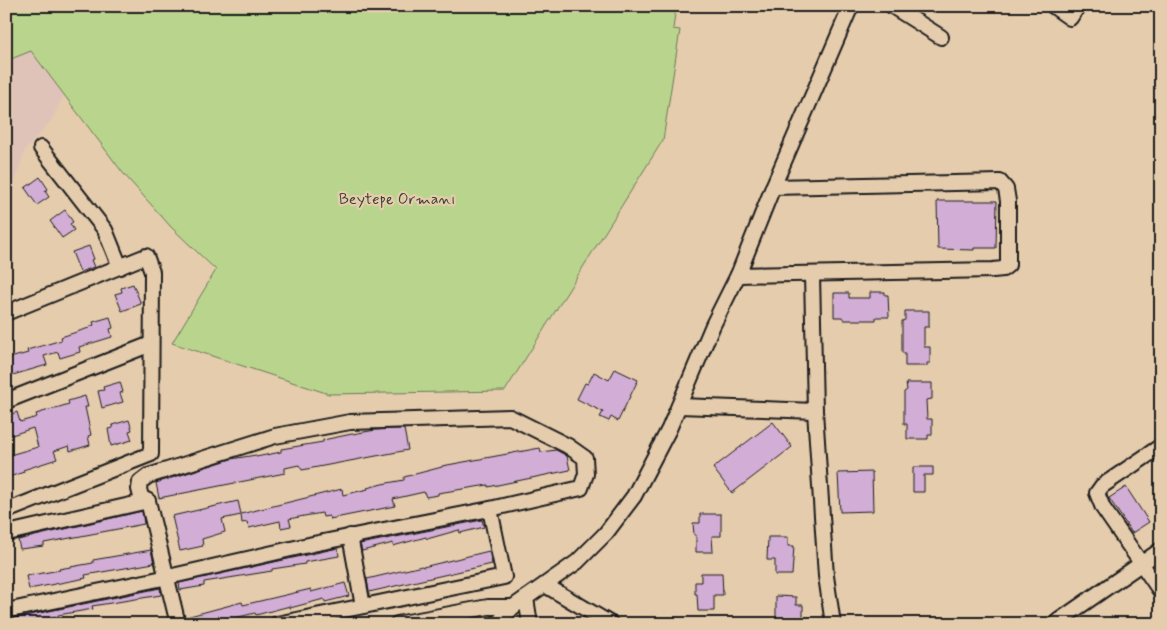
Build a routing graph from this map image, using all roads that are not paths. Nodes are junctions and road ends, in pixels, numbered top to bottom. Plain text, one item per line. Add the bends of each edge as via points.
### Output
1 (851, 6) edge
2 (892, 6) edge
3 (1053, 6) edge
4 (1078, 6) edge
5 (940, 38) dead end
6 (41, 148) dead end
7 (772, 187) junction
8 (120, 267) junction
9 (738, 275) junction
10 (812, 275) junction
11 (6, 313) edge
12 (151, 344) junction
13 (6, 401) edge
14 (679, 406) junction
15 (815, 411) junction
16 (1161, 446) edge
17 (148, 501) junction
18 (490, 509) junction
19 (6, 510) edge
20 (12, 532) dead end
21 (350, 536) junction
22 (1161, 550) edge
23 (1140, 564) junction
24 (168, 577) junction
25 (544, 585) junction
26 (1161, 592) edge
27 (526, 598) junction
28 (363, 606) junction
29 (513, 607) junction
30 (6, 610) edge
31 (178, 624) edge
32 (277, 624) edge
33 (396, 624) edge
34 (497, 624) edge
35 (530, 624) edge
36 (611, 624) edge
37 (833, 624) edge
38 (1054, 624) edge

1 - 7 street
2 - 5 street
3 - 4 street via 1070,18
6 - 8 street via 105,230
7 - 9 street
7 - 10 street via 1000,182 1006,189 1008,265 1002,269
8 - 11 street
8 - 12 street via 146,256 152,272
9 - 10 street
9 - 14 street
10 - 15 street
12 - 13 street
12 - 19 street via 151,454
14 - 15 street
14 - 25 street via 634,496 612,526 577,562
15 - 37 street via 826,576
16 - 23 street via 1102,486 1097,493 1103,508
17 - 18 street via 139,489 140,482 148,476 275,436 350,422 510,417 585,458 586,474 581,488
17 - 20 street
17 - 24 street
18 - 21 street
18 - 28 street via 504,577
21 - 24 street
21 - 28 street
22 - 23 street
23 - 26 street
23 - 38 street
24 - 30 street
24 - 31 street
25 - 27 street
25 - 36 street
27 - 29 street
27 - 35 street
28 - 32 street
29 - 33 street via 488,606
29 - 34 street

